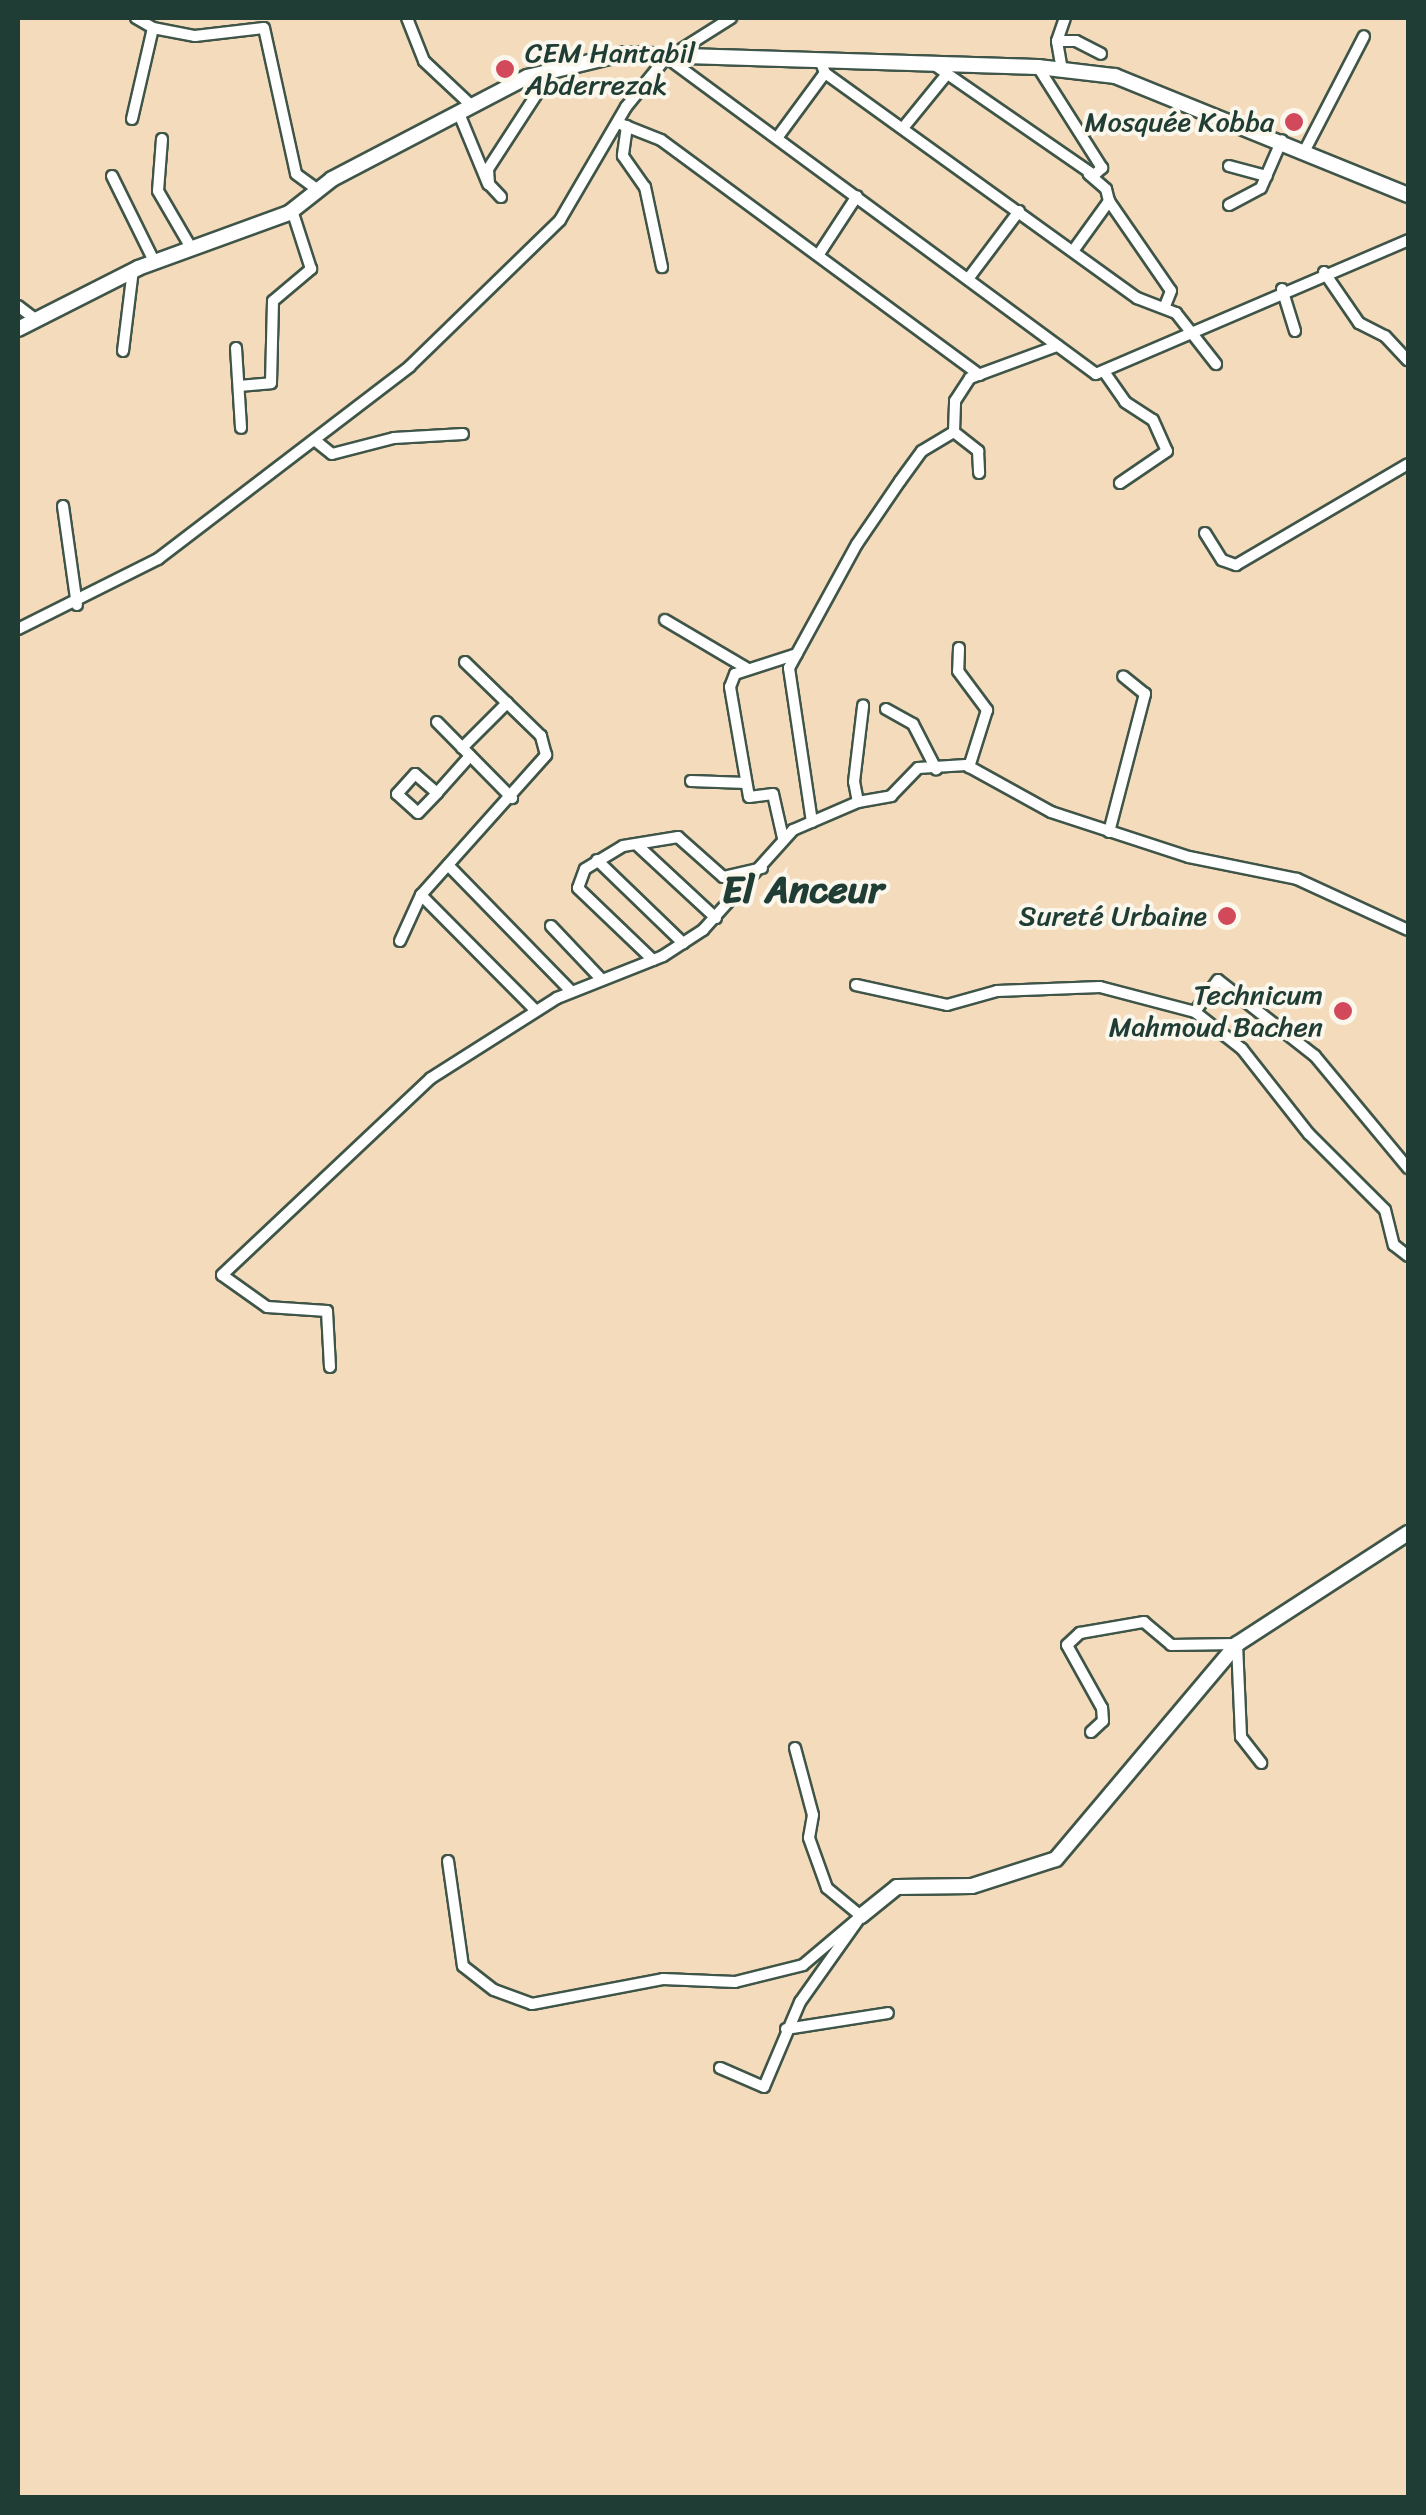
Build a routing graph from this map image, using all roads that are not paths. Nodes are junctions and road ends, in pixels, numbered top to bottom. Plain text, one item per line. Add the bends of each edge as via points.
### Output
1 (136, 18) edge
2 (407, 18) edge
3 (731, 18) edge
4 (1065, 18) edge
5 (152, 28) junction
6 (1364, 36) dead end
7 (1057, 41) junction
8 (671, 54) junction
9 (1101, 54) dead end
10 (932, 63) junction
11 (822, 66) junction
12 (1038, 67) junction
13 (552, 70) junction
14 (1062, 70) junction
15 (947, 74) junction
16 (467, 112) junction
17 (132, 119) dead end
18 (622, 125) junction
19 (903, 128) junction
20 (777, 138) junction
21 (162, 139) dead end
22 (1282, 140) junction
23 (1305, 150) junction
24 (1230, 166) dead end
25 (1088, 174) junction
26 (112, 176) dead end
27 (1268, 176) junction
28 (488, 184) junction
29 (318, 190) junction
30 (1408, 195) edge
31 (857, 196) junction
32 (501, 197) dead end
33 (1109, 201) junction
34 (1229, 206) dead end
35 (292, 210) junction
36 (1019, 211) junction
37 (1408, 240) edge
38 (190, 246) junction
39 (1073, 250) junction
40 (819, 254) junction
41 (154, 261) junction
42 (662, 266) dead end
43 (133, 270) junction
44 (1324, 272) junction
45 (968, 280) junction
46 (1282, 290) junction
47 (18, 306) edge
48 (1165, 306) junction
49 (35, 320) junction
50 (18, 329) edge
51 (1295, 331) dead end
52 (1190, 336) junction
53 (1057, 346) junction
54 (236, 348) dead end
55 (123, 350) dead end
56 (1407, 360) edge
57 (1216, 364) dead end
58 (1105, 373) junction
59 (980, 375) junction
60 (239, 386) junction
61 (241, 428) dead end
62 (954, 432) junction
63 (463, 434) dead end
64 (318, 442) junction
65 (1408, 464) edge
66 (979, 473) dead end
67 (1120, 483) dead end
68 (63, 506) dead end
69 (1205, 533) dead end
70 (77, 605) junction
71 (665, 620) dead end
72 (18, 629) edge
73 (959, 648) dead end
74 (797, 654) junction
75 (466, 662) dead end
76 (748, 669) junction
77 (1124, 676) dead end
78 (507, 703) junction
79 (863, 706) dead end
80 (886, 709) dead end
81 (436, 722) dead end
82 (466, 752) junction
83 (968, 767) junction
84 (936, 770) junction
85 (691, 781) dead end
86 (746, 783) junction
87 (436, 793) dead end
88 (512, 798) junction
89 (858, 802) junction
90 (812, 822) junction
91 (1109, 832) junction
92 (783, 838) junction
93 (636, 844) junction
94 (597, 860) junction
95 (448, 865) junction
96 (762, 868) junction
97 (421, 895) junction
98 (716, 918) junction
99 (552, 926) dead end
100 (1408, 930) edge
101 (400, 942) dead end
102 (683, 943) junction
103 (653, 960) junction
104 (602, 980) junction
105 (856, 985) dead end
106 (572, 992) junction
107 (536, 1011) junction
108 (1195, 1012) junction
109 (1408, 1168) edge
110 (1408, 1256) edge
111 (330, 1367) dead end
112 (1408, 1533) edge
113 (1238, 1644) junction
114 (1091, 1732) dead end
115 (794, 1748) dead end
116 (1261, 1763) dead end
117 (448, 1860) dead end
118 (861, 1916) junction
119 (888, 2013) dead end
120 (786, 2029) junction
121 (720, 2068) dead end

1 - 5 street
2 - 16 street via 424,61
3 - 8 street
4 - 7 street
5 - 17 street
5 - 29 street via 208,36 264,28 296,174
6 - 23 street
7 - 9 street via 1076,41
7 - 14 street
8 - 11 street
8 - 13 street
8 - 18 street
8 - 20 street
10 - 11 street
10 - 12 street
10 - 15 street
11 - 19 street
11 - 20 street
12 - 14 street
12 - 25 street via 1102,168
13 - 16 street
13 - 28 street via 488,170
14 - 22 street via 1137,82
15 - 19 street
15 - 25 street
16 - 28 street
16 - 29 street
18 - 40 street via 660,140
18 - 42 street via 623,156 645,187
18 - 64 street via 543,239 410,366
19 - 36 street
20 - 31 street
21 - 38 street via 158,191
22 - 23 street
22 - 27 street
23 - 30 street
24 - 27 street
25 - 33 street
26 - 41 street
27 - 34 street via 1261,188
28 - 32 street
29 - 35 street
31 - 40 street
31 - 45 street
33 - 39 street
33 - 48 street via 1171,290
35 - 38 street
35 - 60 street via 311,270 274,301 272,382
36 - 39 street
36 - 45 street
37 - 44 street
38 - 41 street
39 - 48 street via 1138,298
40 - 59 street
41 - 43 street
43 - 49 street
43 - 55 street
44 - 46 street
44 - 56 street via 1359,324 1385,336
45 - 53 street
46 - 51 street
46 - 52 street
47 - 49 street
48 - 52 street
49 - 50 street
52 - 57 street
52 - 58 street
53 - 58 street
53 - 59 street
54 - 60 street
58 - 67 street via 1125,402 1153,420 1166,451
59 - 62 street via 956,400
60 - 61 street
62 - 66 street via 978,451
62 - 74 street via 922,451 900,481
63 - 64 street via 394,438 332,454
64 - 70 street via 158,559
65 - 69 street via 1236,565 1222,560
68 - 70 street
70 - 72 street
71 - 76 street
73 - 83 street via 960,676 987,710
74 - 76 street
74 - 90 street via 788,692
75 - 78 street
76 - 86 street via 735,674 730,686
77 - 91 street via 1145,694
78 - 82 street
78 - 88 street via 546,745 542,764
79 - 89 street via 854,782
80 - 84 street via 912,724
81 - 82 street
82 - 87 street
82 - 88 street
83 - 84 street
83 - 91 street via 1051,812
84 - 89 street via 918,768 891,796
85 - 86 street
86 - 92 street via 750,798 773,794
88 - 95 street
89 - 90 street
90 - 92 street
91 - 100 street via 1297,880
92 - 96 street
93 - 94 street
93 - 96 street via 684,838 723,877
93 - 98 street
94 - 102 street
94 - 103 street via 576,884
95 - 97 street
95 - 106 street
96 - 98 street
97 - 101 street
97 - 107 street
98 - 102 street
99 - 104 street
102 - 103 street
103 - 104 street
104 - 106 street
105 - 108 street via 947,1005 997,991 1100,987
106 - 107 street
107 - 111 street via 405,1098 222,1276 267,1307 327,1311
108 - 109 street via 1218,980 1314,1056
108 - 110 street via 1242,1049 1309,1134 1385,1210 1394,1245
112 - 113 street
113 - 114 street via 1171,1646 1144,1622 1071,1636 1068,1651 1104,1716
113 - 116 street via 1240,1737
113 - 118 street via 1056,1859 972,1886 898,1887
115 - 118 street via 813,1815 810,1838 827,1888
117 - 118 street via 463,1966 494,1990 532,2004 663,1979 735,1982 803,1966
118 - 120 street
119 - 120 street
120 - 121 street via 764,2087

